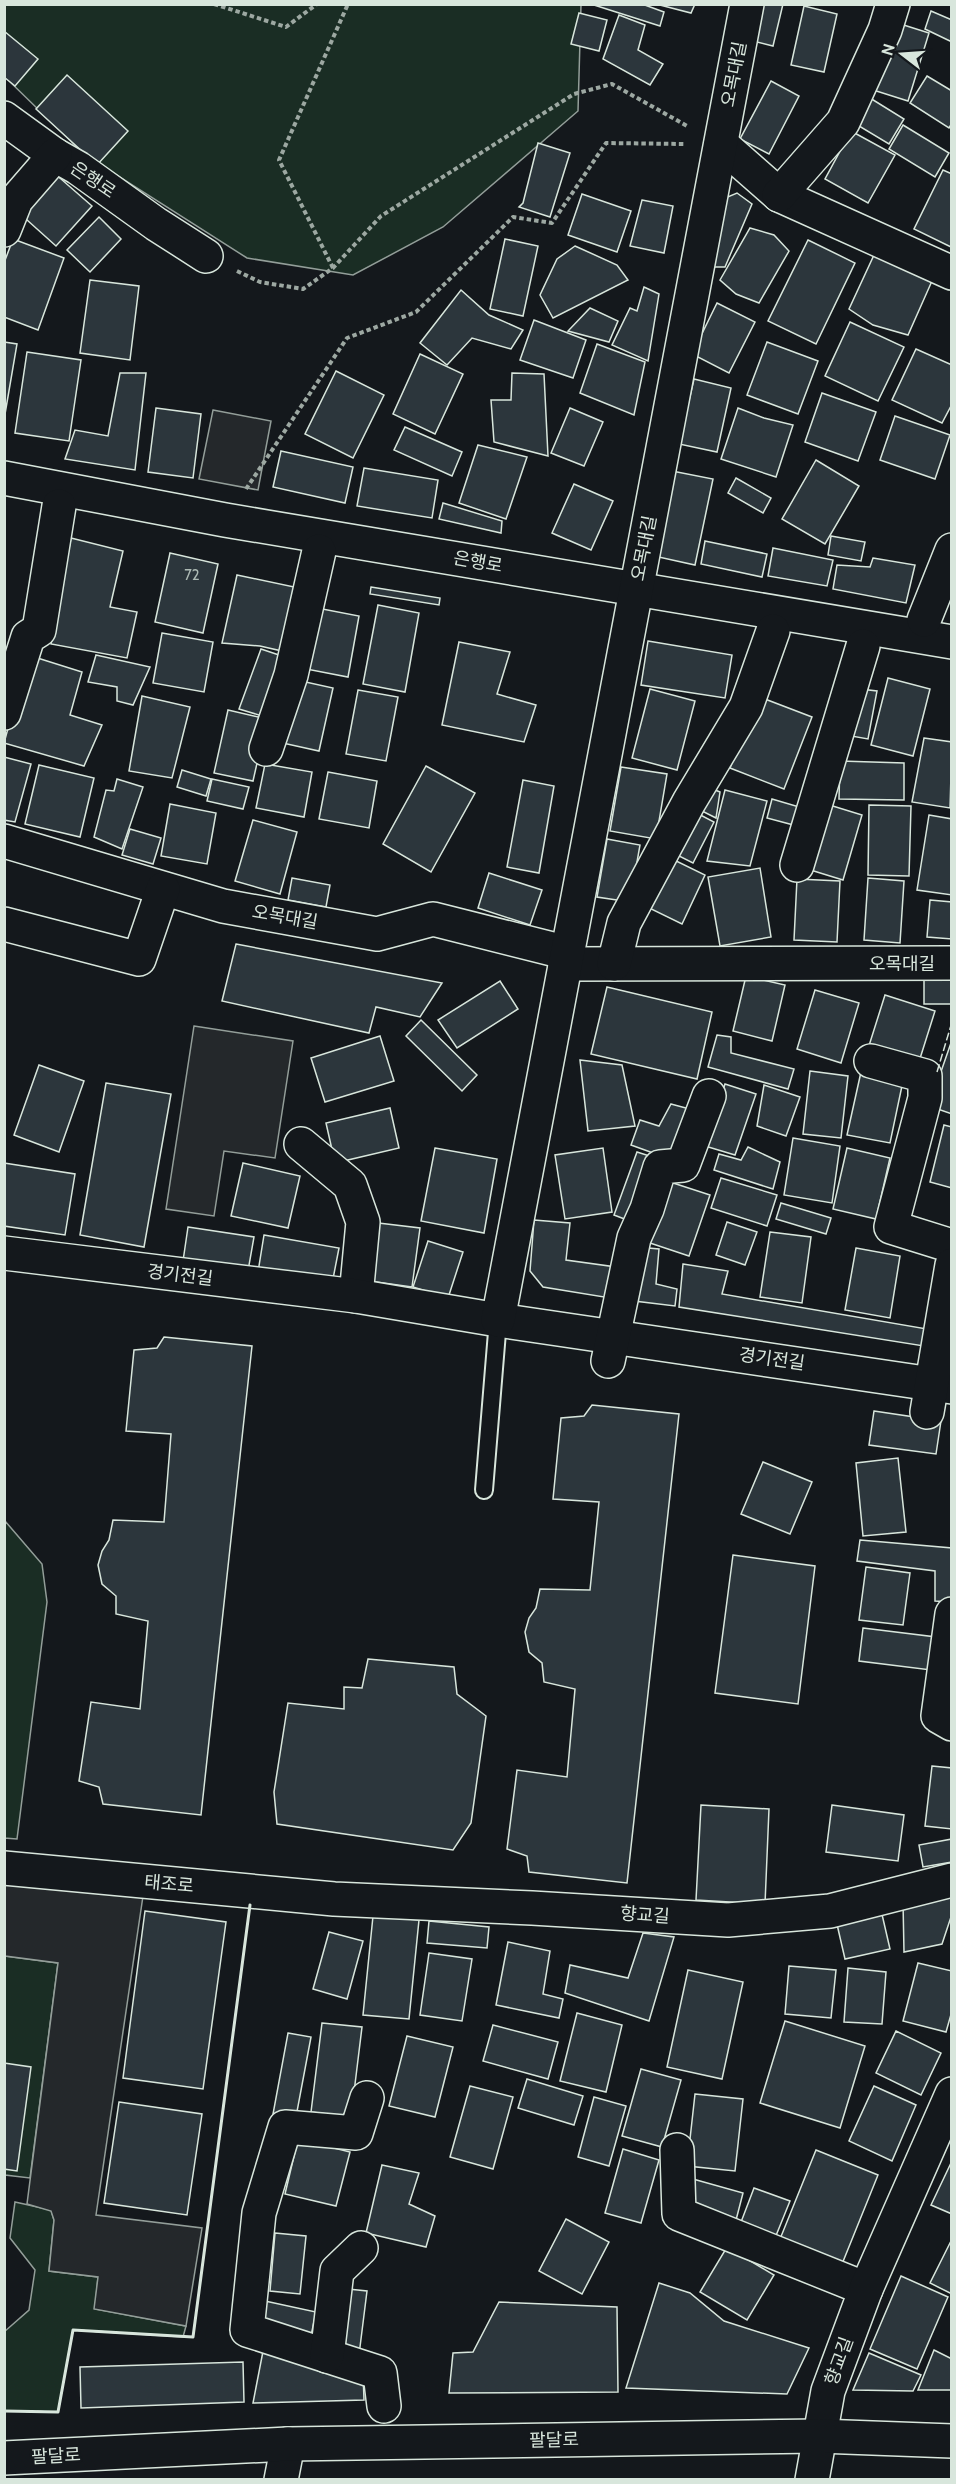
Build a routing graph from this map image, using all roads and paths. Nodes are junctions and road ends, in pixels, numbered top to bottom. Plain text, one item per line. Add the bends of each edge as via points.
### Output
1 (214, 4) edge
2 (317, 4) edge
3 (348, 4) edge
4 (747, 4) edge
5 (893, 4) edge
6 (4, 118) edge
7 (721, 144) junction
8 (55, 155) junction
9 (779, 195) junction
10 (4, 230) edge
11 (206, 256) dead end
12 (333, 268) junction
13 (951, 273) edge
14 (260, 282) dead end
15 (4, 478) edge
16 (242, 495) dead end
17 (59, 506) dead end
18 (951, 550) edge
19 (319, 551) dead end
20 (636, 589) junction
21 (924, 620) dead end
22 (773, 631) dead end
23 (951, 642) edge
24 (863, 646) dead end
25 (4, 713) edge
26 (266, 749) dead end
27 (4, 841) edge
28 (797, 866) dead end
29 (163, 889) junction
30 (4, 924) edge
31 (567, 958) junction
32 (951, 963) edge
33 (614, 964) junction
34 (871, 1061) dead end
35 (709, 1096) dead end
36 (301, 1144) dead end
37 (951, 1246) edge
38 (4, 1253) edge
39 (951, 1265) edge
40 (356, 1296) junction
41 (498, 1320) junction
42 (610, 1348) junction
43 (937, 1394) edge
44 (484, 1490) dead end
45 (951, 1614) edge
46 (951, 1724) edge
47 (4, 1868) edge
48 (951, 1880) edge
49 (334, 1899) joint
50 (951, 2094) edge
51 (368, 2098) dead end
52 (677, 2150) dead end
53 (361, 2248) dead end
54 (866, 2289) junction
55 (327, 2356) junction
56 (384, 2406) dead end
57 (819, 2436) junction
58 (951, 2441) edge
59 (288, 2444) junction
60 (4, 2458) edge
61 (281, 2480) edge
62 (812, 2480) edge

1 - 2 path via 286,27
3 - 12 path via 279,160
4 - 7 street, 오목대길
5 - 9 street via 843,122
6 - 8 street
7 - 9 street
7 - 12 path via 612,84 574,94 381,216
7 - 16 path via 606,144 552,224 513,217 416,312 347,338
7 - 20 street, 오목대길
8 - 10 street, 은행로 via 16,200
8 - 11 street, 은행로
9 - 13 street
12 - 14 path via 303,289
15 - 20 street, 은행로 via 225,520
17 - 25 street via 39,630 28,637
18 - 21 street
19 - 26 street via 291,675
20 - 23 street, 은행로
20 - 31 street, 오목대길
22 - 33 street via 746,707 624,923
24 - 28 street
27 - 29 street, 오목대길
29 - 30 street via 139,959
29 - 31 street, 오목대길 via 223,906 376,934 433,919
31 - 33 street, 오목대길
31 - 41 street, 오목대길
32 - 33 street, 오목대길
34 - 37 street via 924,1076 925,1098 891,1227
35 - 42 street via 684,1165 660,1167 634,1238
36 - 40 street via 350,1185 363,1222
38 - 40 street, 경기전길
39 - 43 street, 경기전길
40 - 41 street, 경기전길
41 - 42 street, 경기전길
41 - 44 lane
42 - 43 street, 경기전길
45 - 46 street via 938,1716
47 - 49 street, 태조로
48 - 49 street, 향교길 via 830,1911 728,1920
50 - 54 street, 향교길
51 - 55 street via 356,2133 285,2127 260,2213 247,2330
52 - 54 street via 679,2214
53 - 55 street via 337,2271
54 - 57 street, 향교길 via 828,2391
55 - 56 street via 380,2373
57 - 58 street, 팔달로
57 - 59 street, 팔달로
57 - 62 street
59 - 60 street, 팔달로
59 - 61 street

